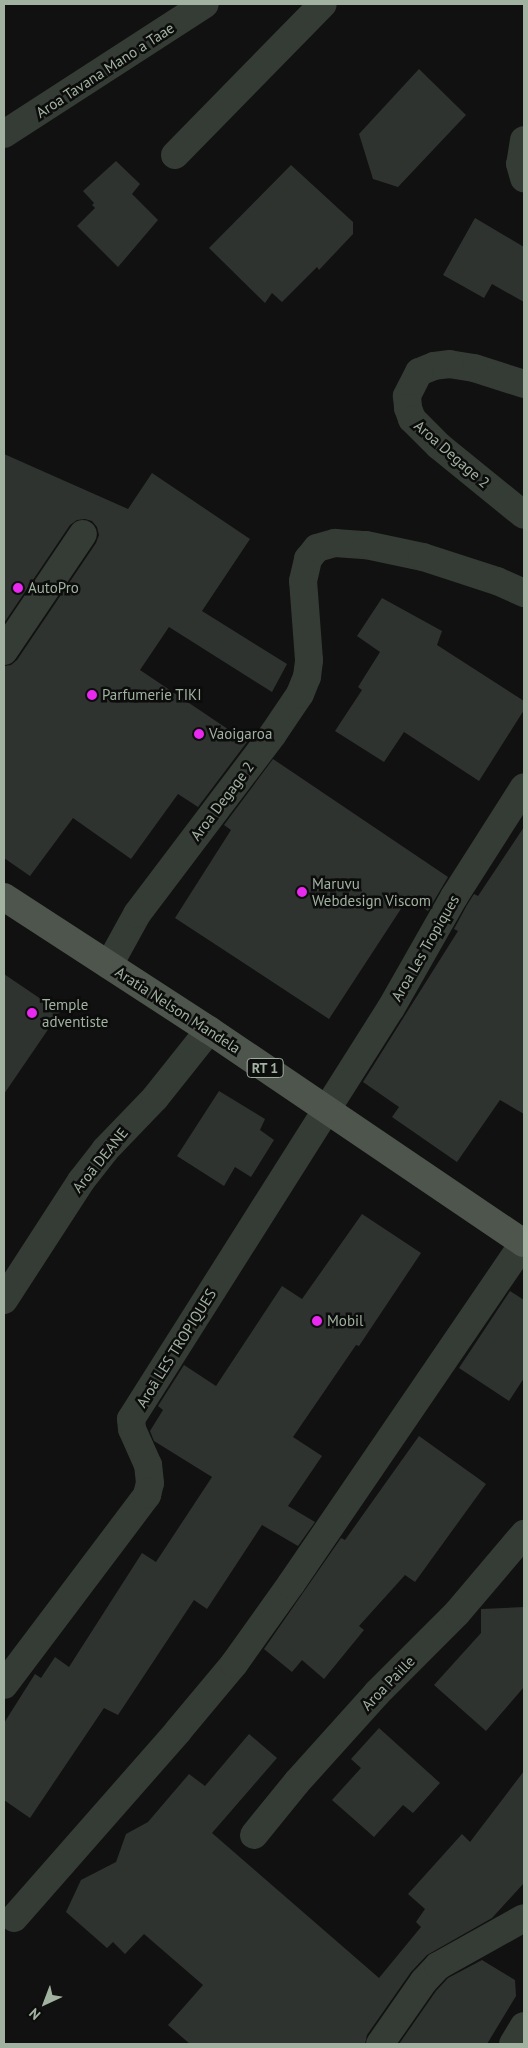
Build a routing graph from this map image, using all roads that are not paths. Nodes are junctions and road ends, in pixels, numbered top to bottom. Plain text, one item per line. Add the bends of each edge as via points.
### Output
1 (205, 4) edge
2 (323, 4) edge
3 (4, 134) edge
4 (524, 140) edge
5 (175, 155) dead end
6 (524, 178) edge
7 (524, 384) edge
8 (524, 515) edge
9 (83, 534) dead end
10 (524, 593) edge
11 (4, 651) edge
12 (524, 787) edge
13 (4, 897) edge
14 (109, 965) junction
15 (209, 1030) junction
16 (326, 1110) junction
17 (524, 1243) edge
18 (4, 1300) edge
19 (524, 1534) edge
20 (4, 1685) edge
21 (254, 1835) dead end
22 (14, 1918) dead end
23 (524, 1918) edge
24 (524, 2026) edge
25 (380, 2044) edge
26 (513, 2044) edge

1 - 3 street, Aroa Tavana Mano a Taae
2 - 5 street
4 - 6 street via 520,164
7 - 8 street, Aroa Degage 2 via 450,364 419,372 407,396 412,419 439,446
9 - 11 street
10 - 14 street, Aroa Degage 2 via 423,557 366,545 335,543 317,548 308,559 303,581 310,660 300,694 137,914
12 - 16 street, Aroa Les Tropiques
13 - 14 main road, Aratia Nelson Mandela / RT 1
14 - 15 main road, Aratia Nelson Mandela / RT 1
15 - 16 main road, Aratia Nelson Mandela / RT 1
15 - 18 street, Aroā DEANE via 155,1098 81,1181
16 - 17 main road, Aratia Nelson Mandela / RT 1
16 - 20 street, Aroā LES TROPIQUES via 131,1419 132,1429 148,1465 150,1483 147,1495
17 - 22 street via 234,1664
19 - 21 street, Aroa Paille via 456,1613 377,1693 297,1782
23 - 25 street via 438,1966
24 - 26 street

